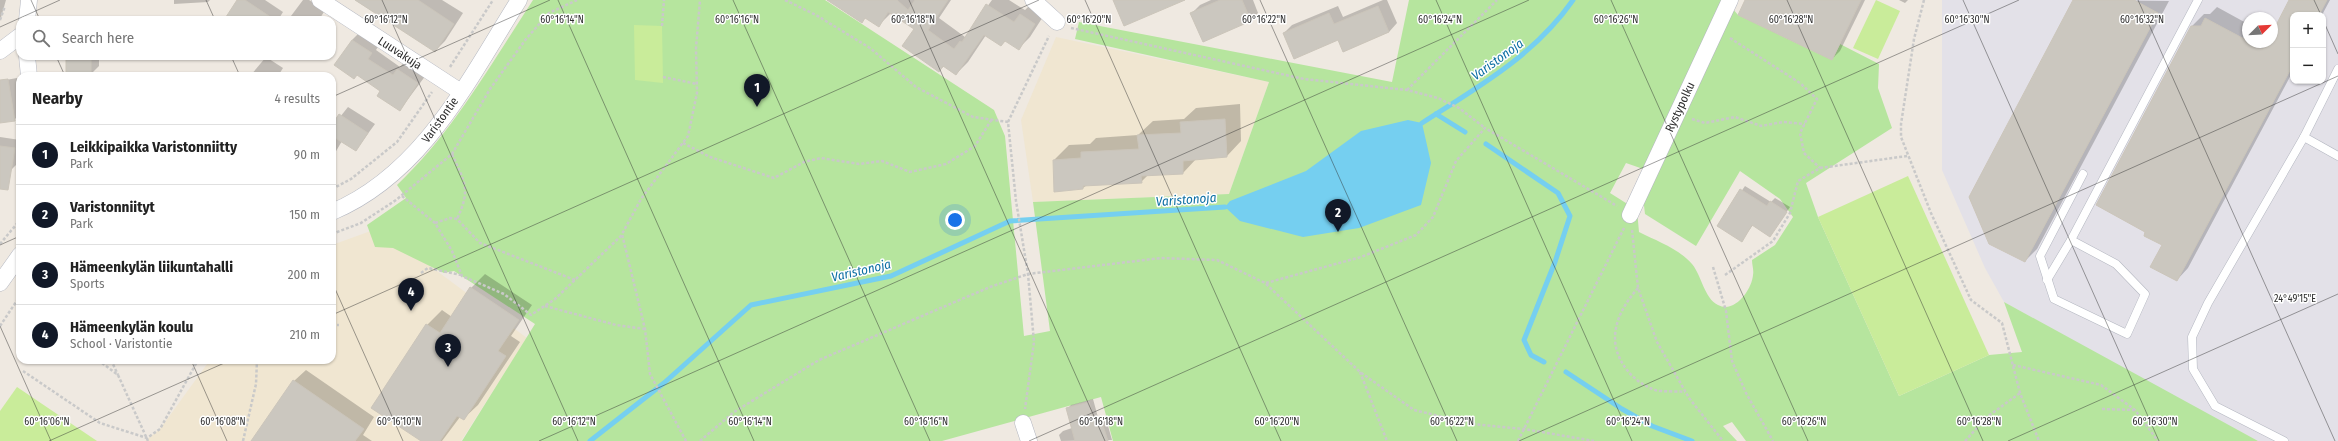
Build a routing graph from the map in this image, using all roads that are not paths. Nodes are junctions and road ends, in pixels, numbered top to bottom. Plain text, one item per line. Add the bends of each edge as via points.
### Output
1 (29, 0) edge
2 (320, 0) edge
3 (519, 0) edge
4 (1033, 0) edge
5 (1730, 0) edge
6 (2198, 0) edge
7 (27, 16) edge
8 (1057, 22) road end
9 (16, 39) edge
10 (0, 51) edge
11 (27, 60) edge
12 (2338, 69) edge
13 (29, 72) edge
14 (461, 92) junction
15 (2304, 137) junction
16 (2338, 156) edge
17 (2083, 174) dead end
18 (336, 210) edge
19 (1630, 215) road end
20 (2071, 240) junction
21 (16, 260) edge
22 (2047, 280) junction
23 (0, 282) edge
24 (1023, 423) road end
25 (1029, 441) edge
26 (2284, 441) edge

1 - 7 street
2 - 14 street, Luuvakuja
3 - 14 street, Varistontie
4 - 8 street
5 - 19 street, Rystypolku
6 - 20 lane
9 - 10 street
11 - 13 street
12 - 15 lane
14 - 18 street, Varistontie via 417,152 367,194
15 - 16 lane
15 - 26 lane via 2208,303 2192,337 2193,369 2215,406
17 - 22 lane via 2040,256
20 - 22 lane
20 - 22 lane via 2116,264 2145,294 2127,334 2054,299
21 - 23 street
24 - 25 street

